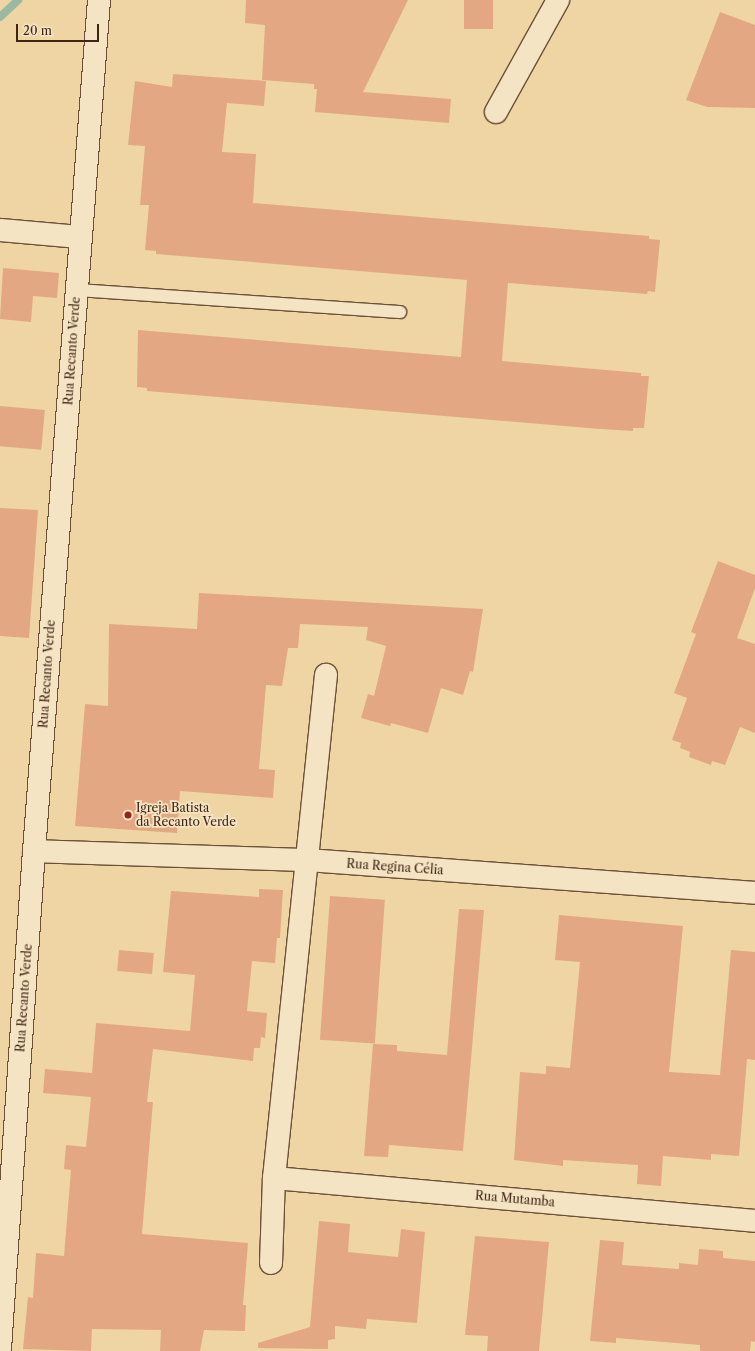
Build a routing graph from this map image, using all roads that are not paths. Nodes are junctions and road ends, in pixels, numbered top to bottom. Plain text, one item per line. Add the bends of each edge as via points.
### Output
1 (99, 0) edge
2 (558, 0) edge
3 (496, 112) dead end
4 (0, 230) edge
5 (80, 237) junction
6 (76, 290) junction
7 (400, 312) dead end
8 (326, 675) dead end
9 (34, 852) junction
10 (308, 860) junction
11 (755, 893) edge
12 (274, 1178) junction
13 (755, 1221) edge
14 (271, 1263) dead end
15 (0, 1349) edge

1 - 5 street, Rua Recanto Verde
2 - 3 street
4 - 5 street
5 - 6 street, Rua Recanto Verde
6 - 7 lane
6 - 9 street, Rua Recanto Verde
8 - 10 street
9 - 10 street, Rua Regina Célia
9 - 15 street, Rua Recanto Verde
10 - 11 street, Rua Regina Célia
10 - 12 street
12 - 13 street, Rua Mutamba
12 - 14 street

